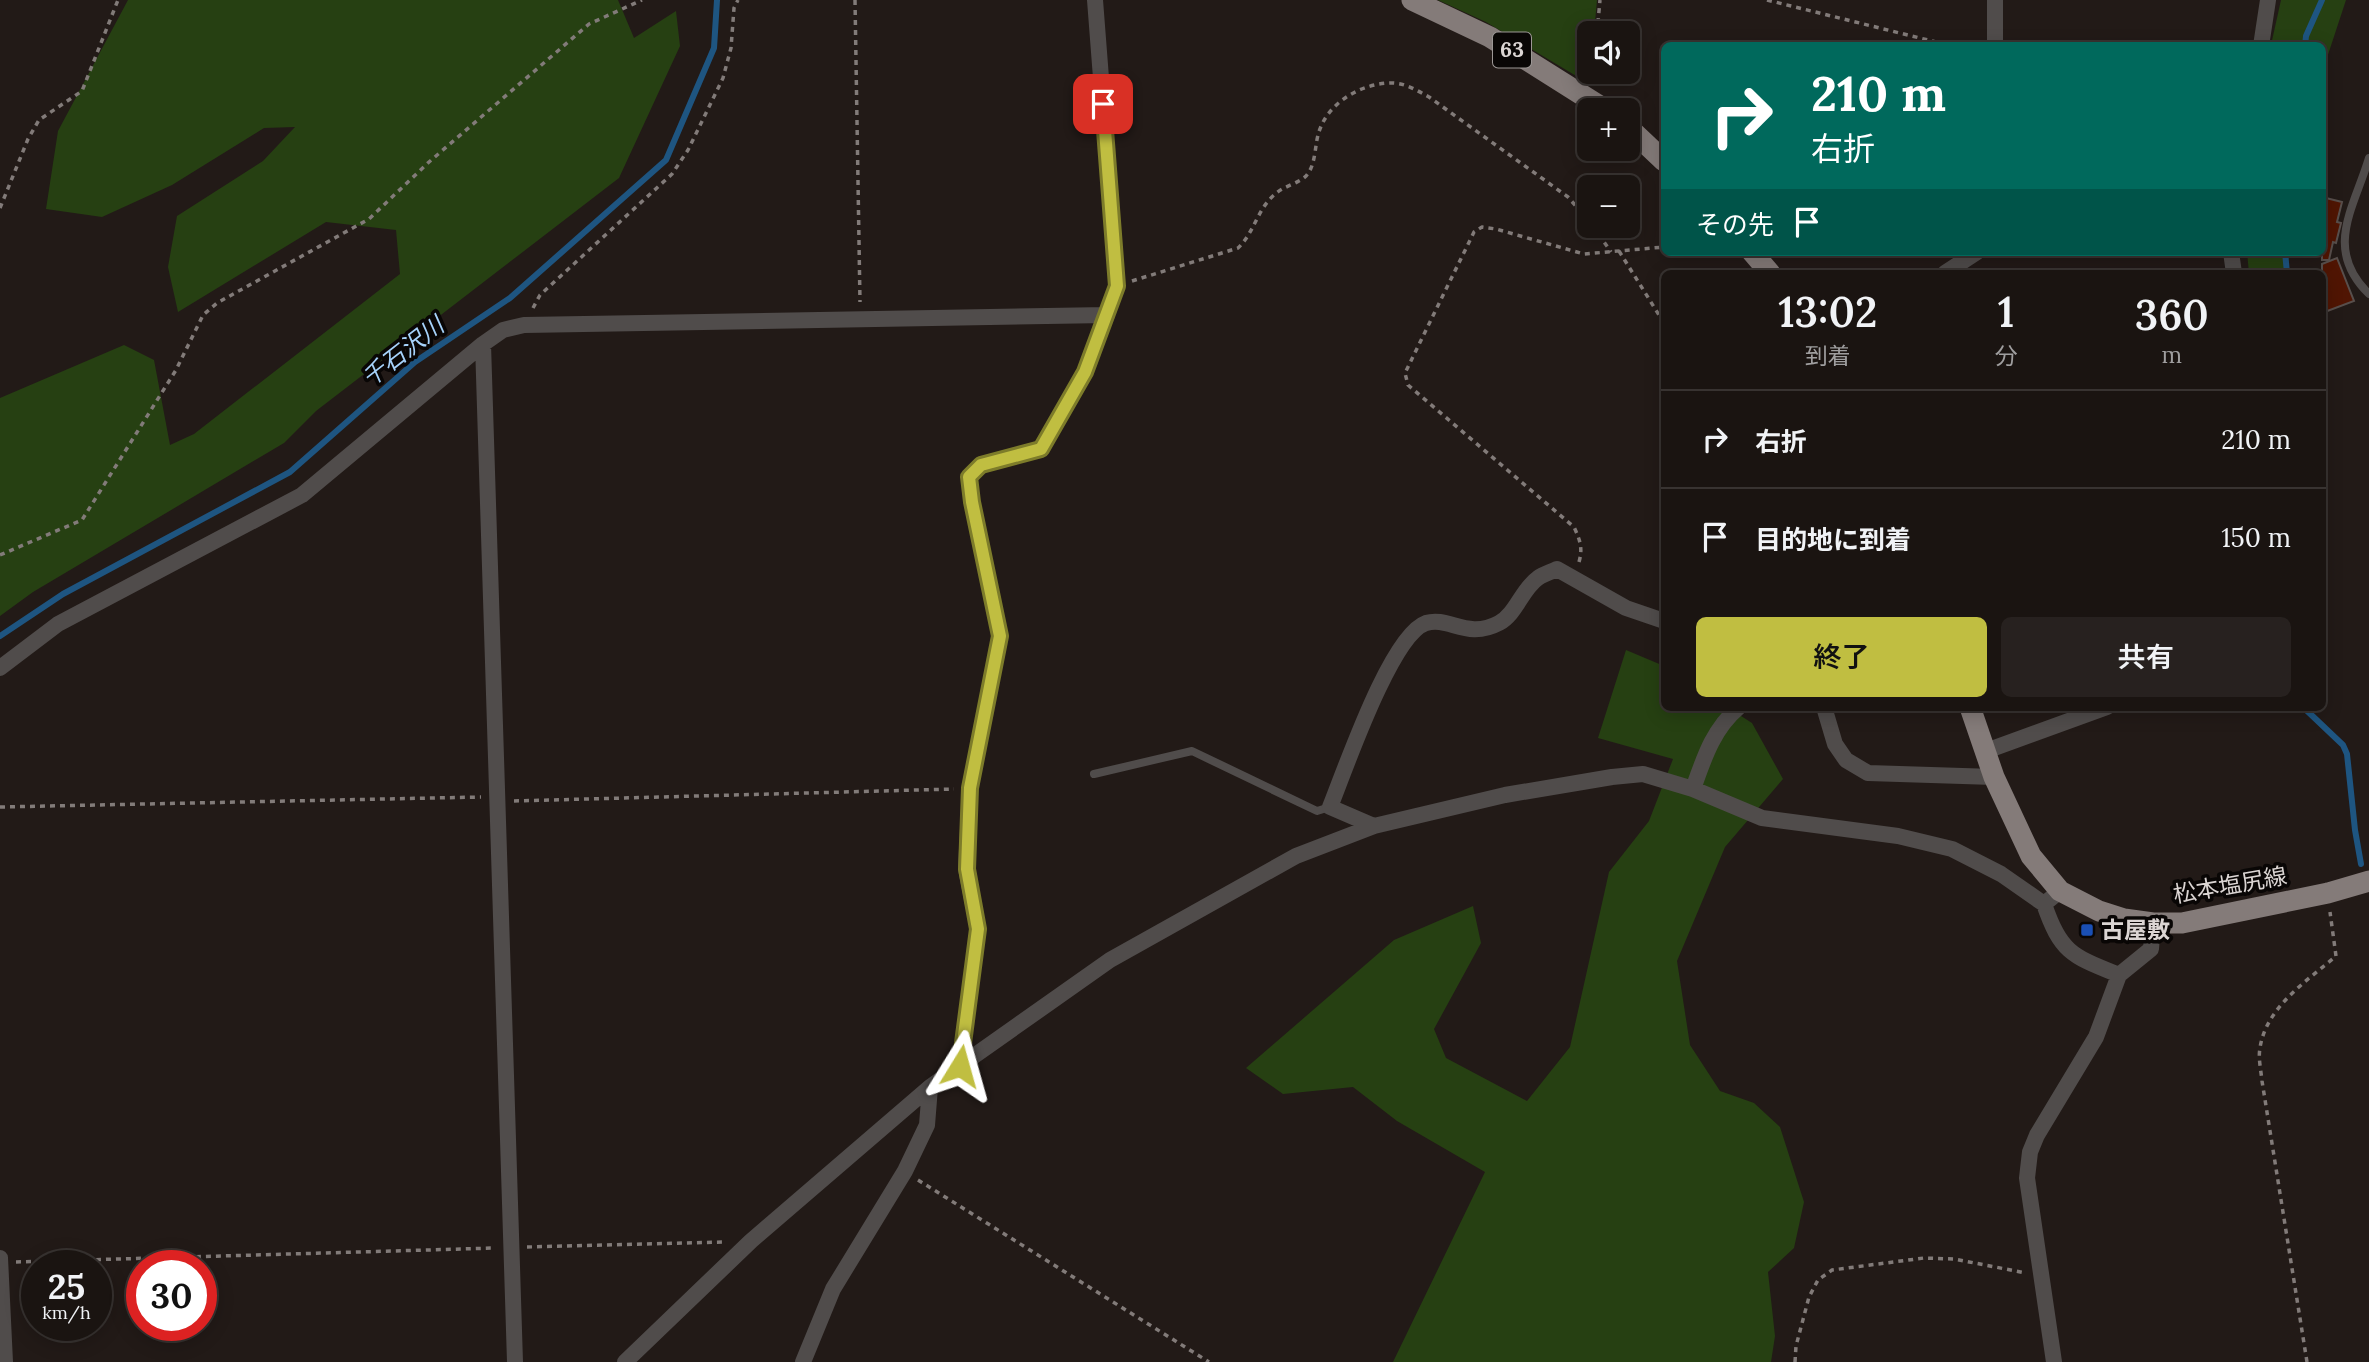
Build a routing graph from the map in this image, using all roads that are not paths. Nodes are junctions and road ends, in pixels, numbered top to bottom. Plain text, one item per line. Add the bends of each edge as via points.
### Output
1 (1095, 0) edge
2 (1412, 0) edge
3 (1994, 0) edge
4 (2268, 0) edge
5 (1995, 42) edge
6 (2262, 42) edge
7 (1587, 98) edge
8 (1640, 138) edge
9 (1661, 158) edge
10 (2369, 158) edge
11 (1755, 256) edge
12 (1971, 256) edge
13 (1767, 270) edge
14 (1950, 270) edge
15 (2369, 293) edge
16 (1107, 315) junction
17 (483, 344) junction
18 (1661, 620) edge
19 (0, 668) edge
20 (1735, 711) edge
21 (1825, 711) edge
22 (1971, 711) edge
23 (2096, 711) edge
24 (1986, 751) junction
25 (1094, 774) dead end
26 (1994, 778) junction
27 (1693, 789) junction
28 (1330, 807) junction
29 (1374, 826) junction
30 (2369, 881) edge
31 (2052, 897) junction
32 (2154, 923) junction
33 (2119, 975) junction
34 (960, 1066) junction
35 (930, 1087) junction
36 (0, 1261) edge
37 (5, 1362) edge
38 (515, 1362) edge
39 (625, 1362) edge
40 (803, 1362) edge
41 (2054, 1362) edge

1 - 16 street via 1117,286
2 - 7 main road, 63 via 1490,37
3 - 5 street
4 - 6 street
8 - 9 main road
10 - 15 lane via 2343,241 2347,263
11 - 13 main road
12 - 14 street
16 - 17 street via 524,325 503,330
16 - 34 street via 1085,372 1041,449 981,465 969,477 1000,636 970,788 967,869 978,929
17 - 19 street via 302,495 58,624
17 - 38 street
18 - 28 street via 1626,608 1557,569 1536,579 1503,621 1489,628 1467,630 1426,623 1393,657
20 - 27 street via 1724,720 1707,749
21 - 26 street via 1835,744 1846,760 1868,773
22 - 24 main road, 松本塩尻線
23 - 24 street
24 - 26 main road, 松本塩尻線
25 - 28 lane via 1192,751 1317,811
26 - 31 main road, 松本塩尻線
27 - 29 street via 1643,775 1612,777 1505,795
27 - 31 street via 1762,818 1898,836 1952,849
28 - 29 street
29 - 34 street via 1296,856 1110,960
30 - 32 main road, 松本塩尻線 via 2182,923
31 - 32 main road, 松本塩尻線 via 2124,919
31 - 33 street via 2054,933 2069,951
32 - 33 street via 2151,949
33 - 41 street via 2095,1037 2030,1152 2027,1178
34 - 35 street
35 - 39 street via 751,1241
35 - 40 street via 927,1125 905,1171 834,1289
36 - 37 street

